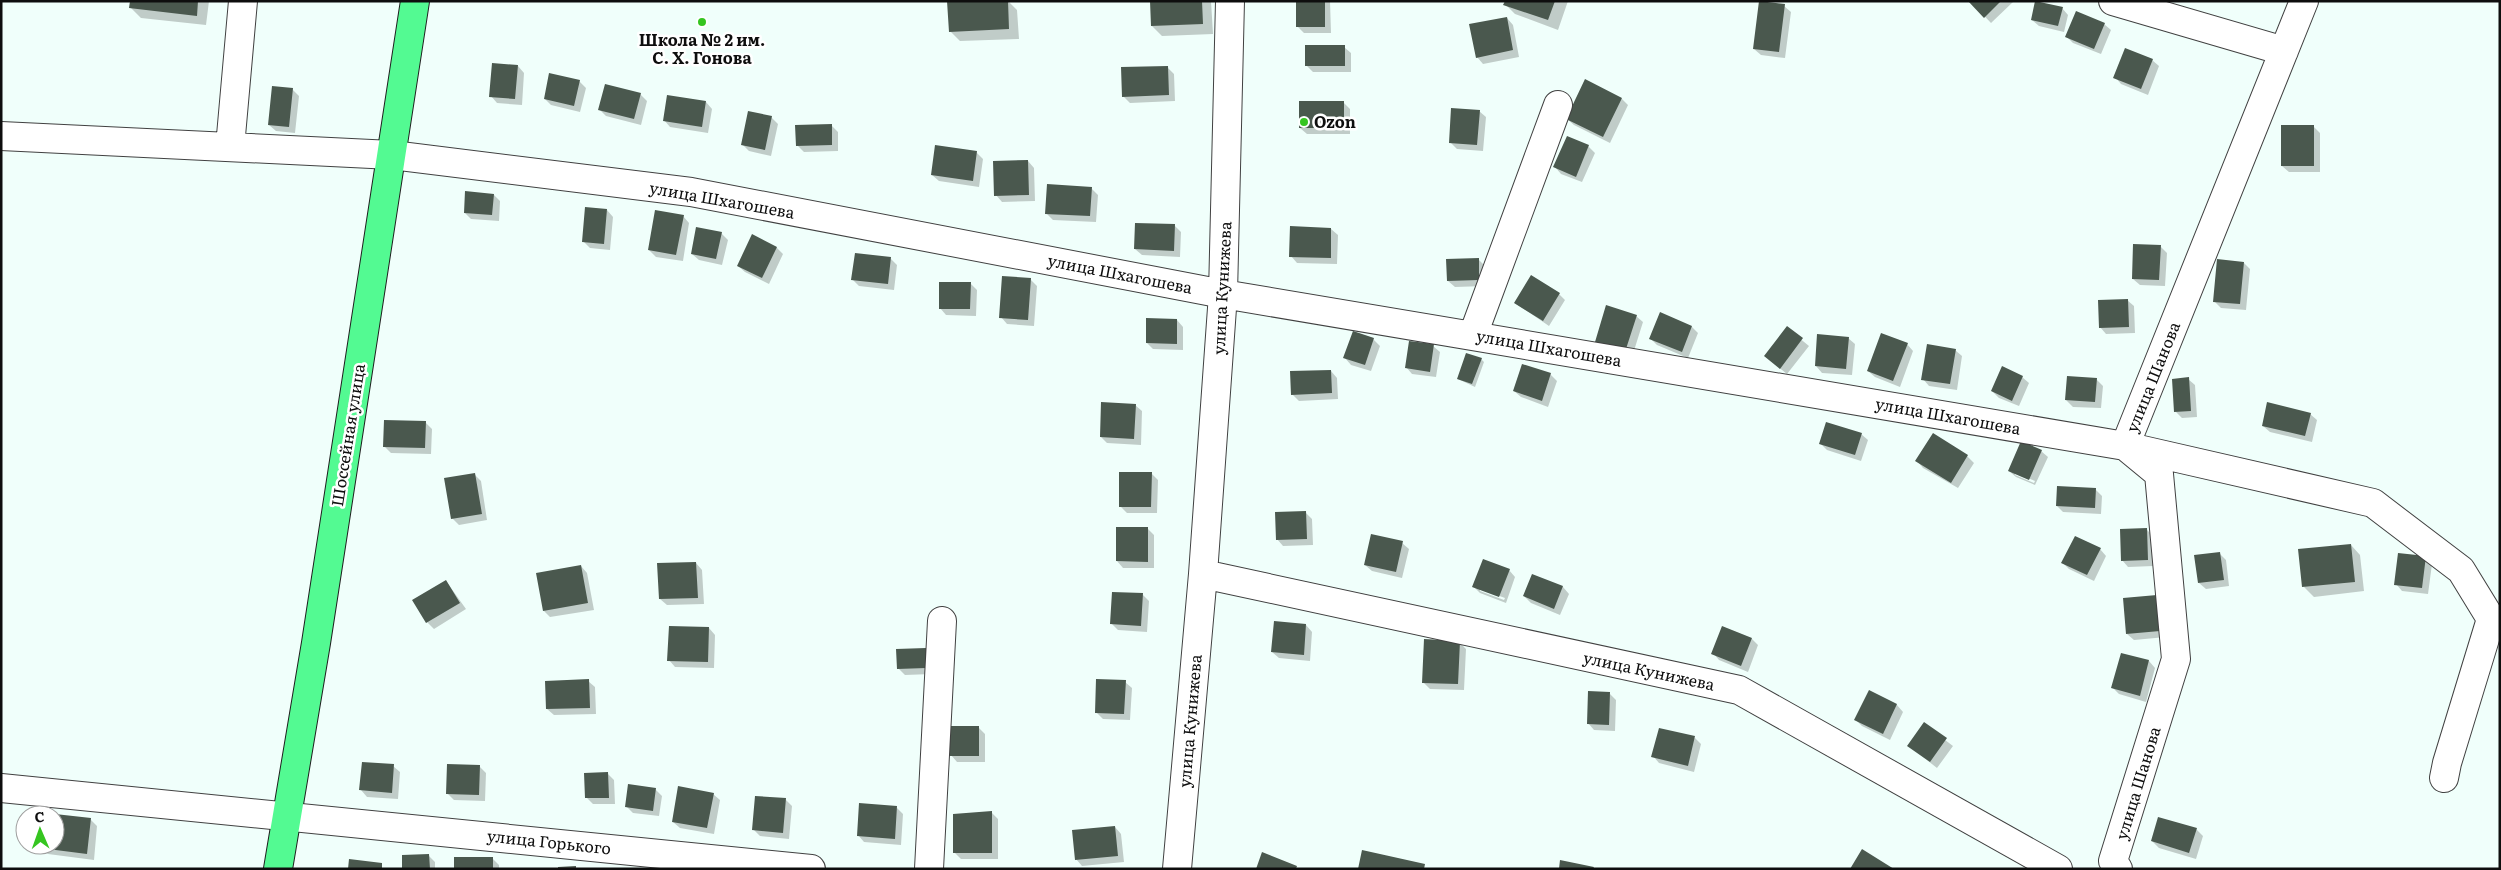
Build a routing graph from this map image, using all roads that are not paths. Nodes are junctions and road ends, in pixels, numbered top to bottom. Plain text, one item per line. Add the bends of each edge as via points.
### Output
1 (243, 1) edge
2 (415, 1) edge
3 (1230, 1) edge
4 (2113, 1) edge
5 (2304, 1) edge
6 (2284, 51) junction
7 (1558, 105) dead end
8 (1, 136) edge
9 (230, 147) junction
10 (392, 155) junction
11 (1223, 294) junction
12 (1473, 335) junction
13 (2125, 446) junction
14 (1203, 574) junction
15 (942, 621) dead end
16 (2444, 778) dead end
17 (1, 788) edge
18 (287, 815) junction
19 (278, 869) edge
20 (811, 869) edge
21 (929, 869) edge
22 (1177, 869) edge
23 (2058, 869) edge
24 (2118, 869) edge

1 - 9 street
2 - 10 highway, Шоссейная улица
3 - 11 street, улица Кунижева
4 - 6 street
5 - 6 street, улица Шанова
6 - 13 street, улица Шанова
7 - 12 street
8 - 9 street, улица Шхагошева
9 - 10 street, улица Шхагошева
10 - 11 street, улица Шхагошева via 691,192
10 - 18 highway, Шоссейная улица
11 - 12 street, улица Шхагошева
11 - 14 street, улица Кунижева
12 - 13 street, улица Шхагошева
13 - 16 street, улица Шхагошева via 2373,503 2461,570 2491,619
13 - 24 street, улица Шанова via 2159,474 2176,659 2113,861
14 - 22 street, улица Кунижева
14 - 23 street, улица Кунижева via 1739,690
15 - 21 street
17 - 18 street, улица Горького
18 - 19 highway, Шоссейная улица
18 - 20 street, улица Горького

